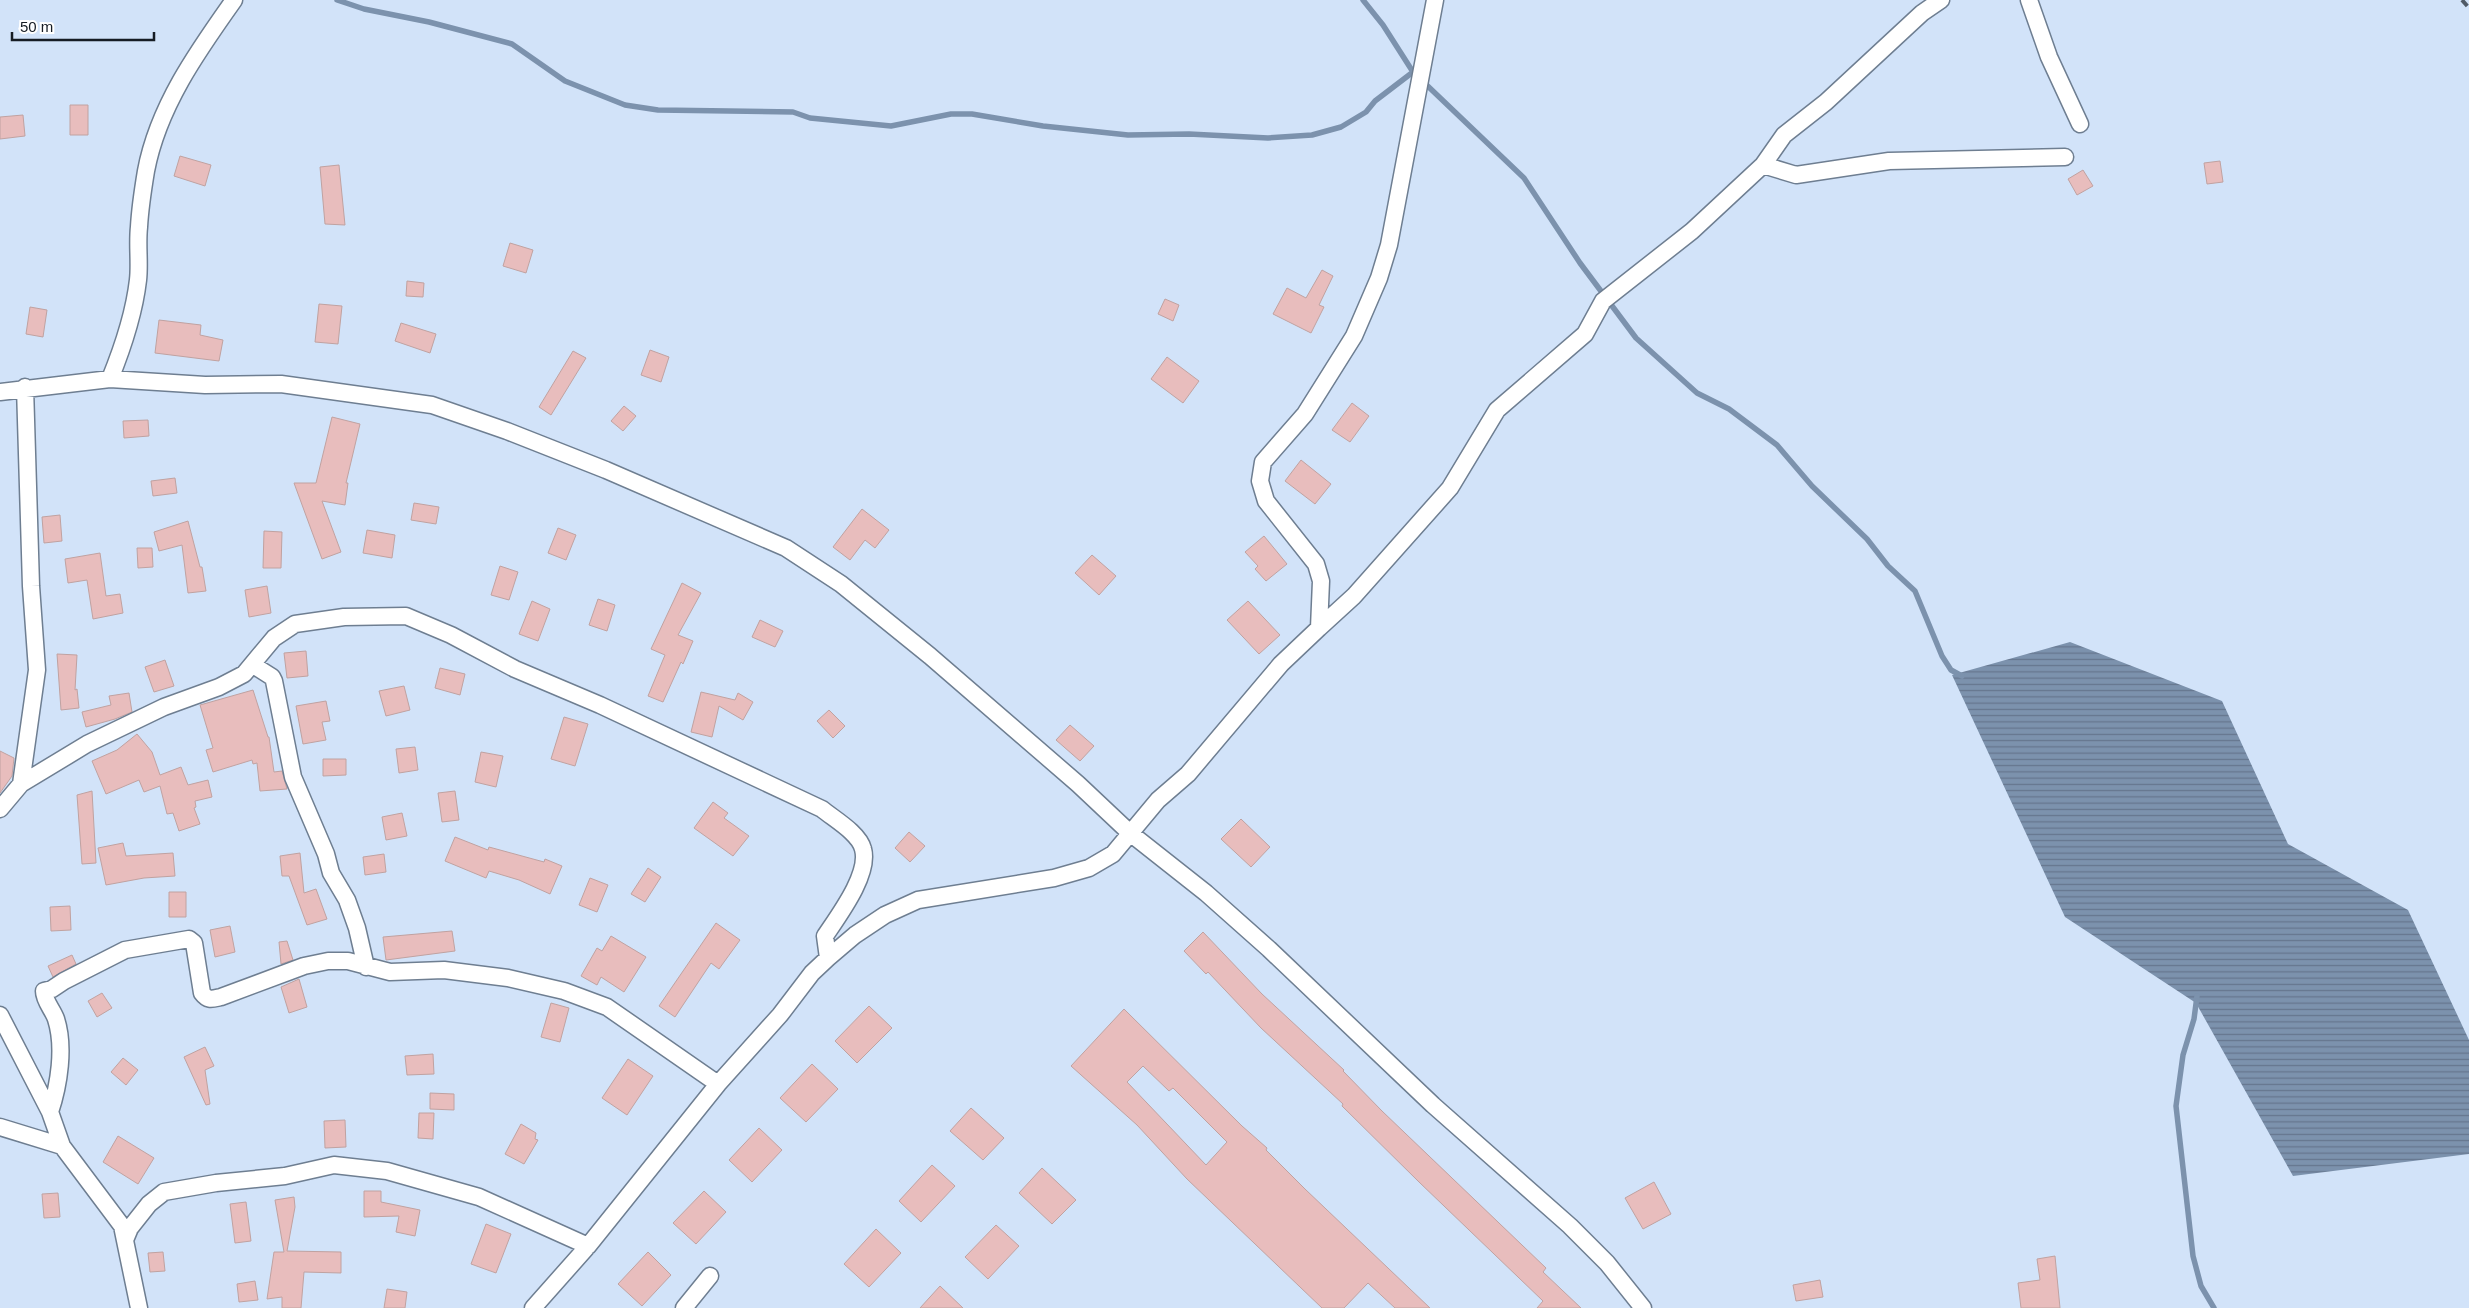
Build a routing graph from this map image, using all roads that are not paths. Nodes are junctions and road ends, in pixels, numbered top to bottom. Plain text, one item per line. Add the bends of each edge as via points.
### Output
1 (234, 0) edge
2 (1434, 0) edge
3 (1940, 0) edge
4 (2029, 0) edge
5 (2080, 124) dead end
6 (2065, 157) dead end
7 (1764, 165) junction
8 (110, 379) junction
9 (24, 387) junction
10 (0, 392) edge
11 (1319, 628) junction
12 (253, 665) junction
13 (22, 784) junction
14 (0, 809) edge
15 (1130, 833) junction
16 (828, 958) junction
17 (366, 967) junction
18 (0, 1015) edge
19 (718, 1084) junction
20 (50, 1112) junction
21 (0, 1127) edge
22 (62, 1146) junction
23 (125, 1240) junction
24 (588, 1246) junction
25 (710, 1276) dead end
26 (139, 1308) edge
27 (533, 1308) edge
28 (684, 1308) edge
29 (1643, 1308) edge

1 - 8 street via 183,76 159,124 146,170 138,228 138,279 132,314
2 - 11 street via 1389,245 1379,278 1354,336 1304,414 1263,462 1260,481 1266,501 1316,564 1321,581
3 - 7 street via 1826,102 1784,135
4 - 5 street via 2049,57
6 - 7 street via 1889,161 1796,174
7 - 11 street via 1692,231 1603,301 1584,334 1497,410 1450,488 1354,596
8 - 9 street
8 - 15 street via 281,384 432,405 507,431 724,520 786,548 840,584 930,656
9 - 10 street
9 - 13 street via 36,670
11 - 15 street via 1281,664 1188,774 1158,800
12 - 13 street via 220,687 164,707 87,744
12 - 16 street via 274,638 294,624 344,617 406,616 822,809 854,835 863,848 863,870 825,936
12 - 17 street via 274,681 293,776 331,873 347,900
13 - 14 street
15 - 16 street via 1112,854 1089,868 1054,878 918,900 885,915
15 - 29 street via 1206,893 1269,949 1433,1105 1570,1226 1607,1263
16 - 19 street
17 - 19 street via 390,972 444,970 508,978 564,991 607,1007
17 - 20 street via 348,961 304,966 211,999 202,993 192,940 125,950 44,991 60,1035
18 - 20 street
19 - 24 street
20 - 22 street
21 - 22 street
22 - 23 street via 122,1226
23 - 24 street via 149,1204 164,1192 285,1176 334,1164 388,1171 479,1198
23 - 26 street
24 - 27 street
25 - 28 street

